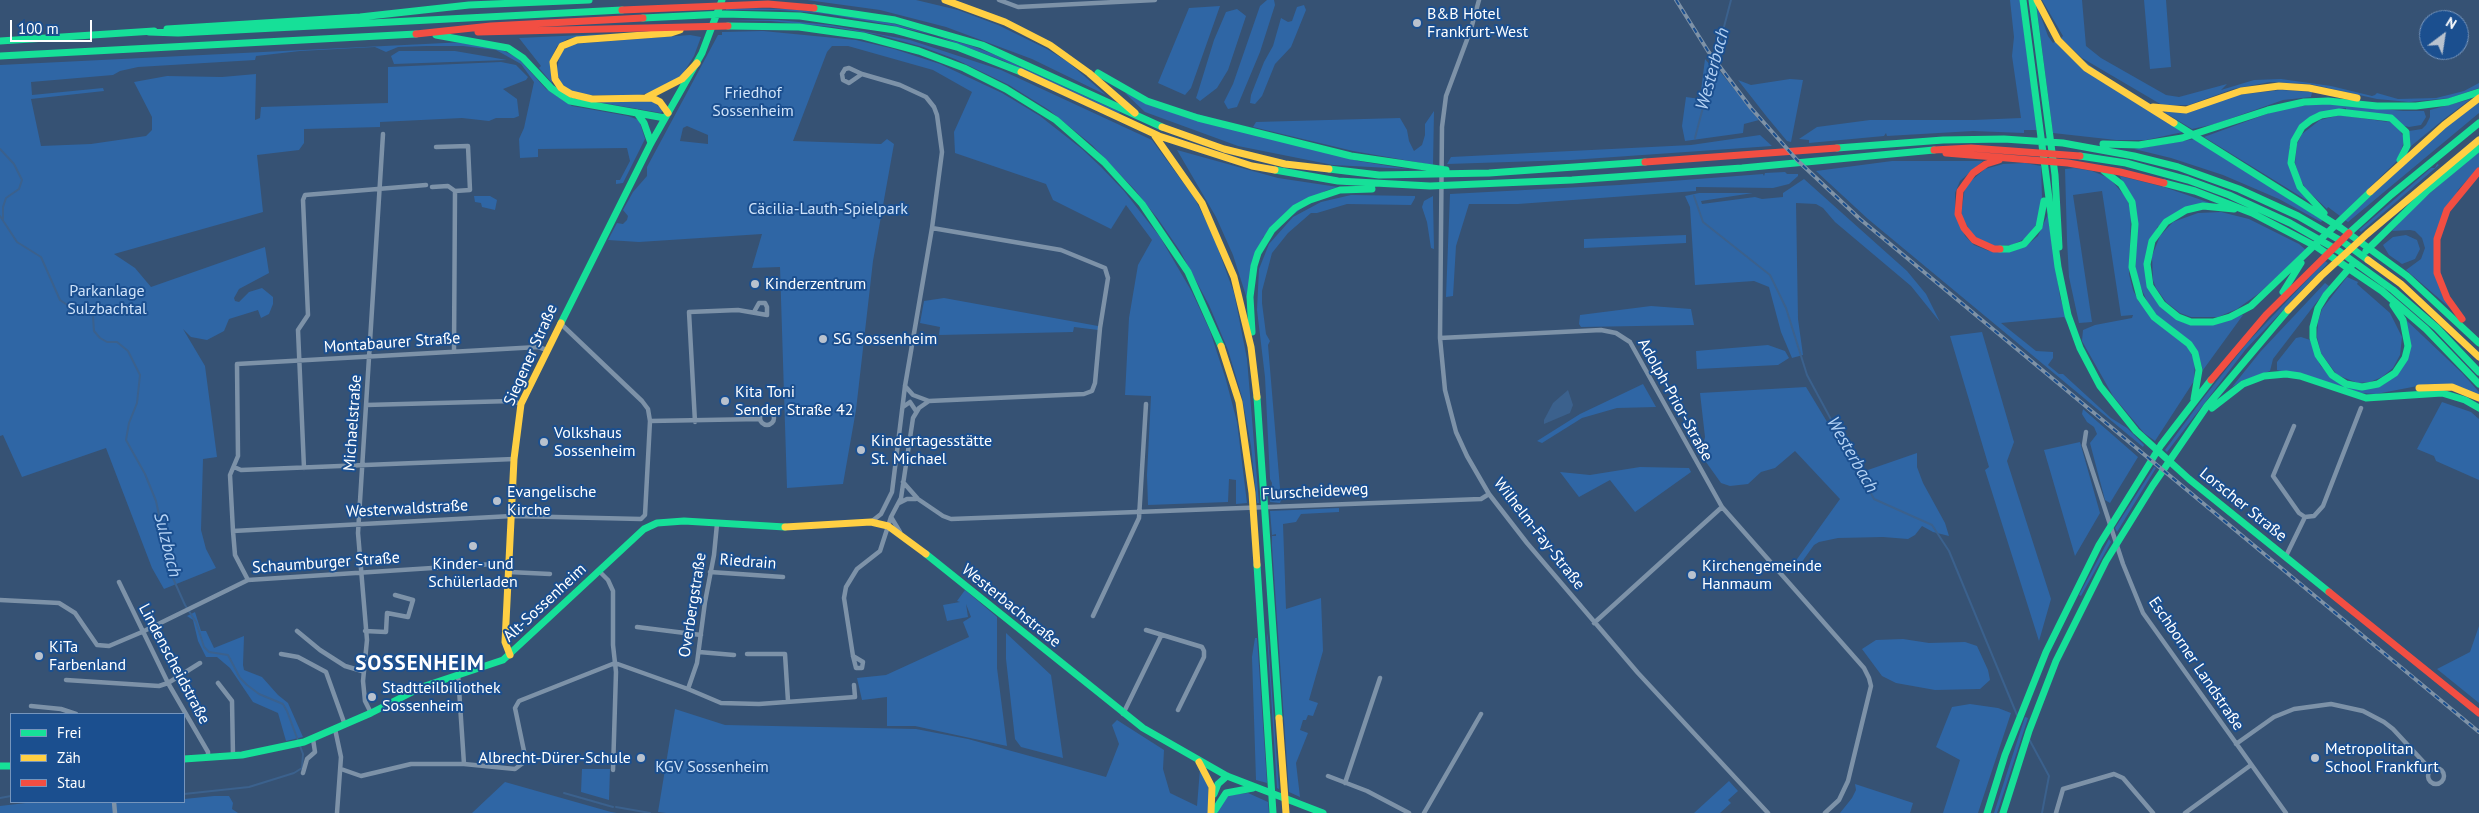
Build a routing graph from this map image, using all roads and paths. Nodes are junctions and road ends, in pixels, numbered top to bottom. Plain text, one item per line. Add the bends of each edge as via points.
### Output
1 (589, 0) edge
2 (945, 0) edge
3 (999, 0) edge
4 (1155, 0) edge
5 (1479, 0) edge
6 (2023, 0) edge
7 (2032, 0) edge
8 (2037, 0) edge
9 (537, 1) edge
10 (725, 2) edge
11 (685, 28) junction
12 (148, 32) junction
13 (443, 32) junction
14 (1027, 32) junction
15 (426, 34) junction
16 (0, 41) edge
17 (0, 56) edge
18 (697, 63) junction
19 (862, 74) dead end
20 (2479, 92) edge
21 (647, 97) junction
22 (2479, 98) edge
23 (2389, 105) junction
24 (2146, 106) junction
25 (637, 113) junction
26 (667, 116) junction
27 (2479, 123) edge
28 (382, 134) dead end
29 (2479, 140) edge
30 (651, 143) junction
31 (2063, 143) junction
32 (436, 147) dead end
33 (2479, 148) edge
34 (1918, 150) junction
35 (2004, 158) junction
36 (2098, 168) junction
37 (2395, 168) junction
38 (2479, 171) edge
39 (1489, 173) junction
40 (2045, 174) junction
41 (1430, 186) junction
42 (379, 189) junction
43 (455, 191) junction
44 (2252, 212) junction
45 (2326, 217) junction
46 (932, 228) junction
47 (2308, 252) junction
48 (2058, 267) junction
49 (2382, 291) junction
50 (2279, 301) junction
51 (754, 312) dead end
52 (560, 323) junction
53 (1440, 338) junction
54 (2479, 342) edge
55 (1252, 347) junction
56 (547, 350) junction
57 (454, 351) junction
58 (370, 356) junction
59 (2479, 358) edge
60 (299, 361) junction
61 (2479, 372) edge
62 (2479, 384) edge
63 (905, 386) junction
64 (2398, 395) junction
65 (2479, 398) edge
66 (929, 401) junction
67 (2194, 402) junction
68 (521, 404) junction
69 (1146, 404) dead end
70 (366, 405) junction
71 (903, 407) junction
72 (2361, 408) dead end
73 (2479, 408) edge
74 (916, 411) junction
75 (760, 419) dead end
76 (650, 422) junction
77 (695, 422) junction
78 (2294, 426) dead end
79 (2191, 430) junction
80 (2086, 432) dead end
81 (514, 459) junction
82 (362, 466) junction
83 (234, 467) junction
84 (304, 468) junction
85 (903, 482) junction
86 (1489, 494) junction
87 (918, 499) junction
88 (899, 503) junction
89 (1722, 507) junction
90 (1141, 511) junction
91 (881, 514) junction
92 (512, 516) junction
93 (891, 517) junction
94 (2305, 517) junction
95 (871, 522) junction
96 (657, 523) joint
97 (358, 524) junction
98 (717, 524) junction
99 (885, 525) junction
100 (232, 531) junction
101 (900, 532) junction
102 (2286, 556) junction
103 (509, 563) junction
104 (599, 571) junction
105 (509, 572) junction
106 (710, 572) junction
107 (361, 573) junction
108 (550, 574) dead end
109 (783, 577) dead end
110 (248, 580) junction
111 (119, 582) dead end
112 (394, 595) dead end
113 (0, 600) edge
114 (1094, 616) dead end
115 (1594, 623) junction
116 (637, 627) dead end
117 (1146, 630) dead end
118 (297, 631) dead end
119 (365, 631) junction
120 (142, 632) junction
121 (701, 635) junction
122 (1161, 636) junction
123 (699, 652) junction
124 (281, 654) dead end
125 (747, 654) dead end
126 (510, 655) junction
127 (734, 655) dead end
128 (853, 656) dead end
129 (200, 663) dead end
130 (615, 664) junction
131 (362, 671) junction
132 (458, 674) junction
133 (1380, 678) dead end
134 (66, 680) dead end
135 (168, 683) junction
136 (218, 683) dead end
137 (854, 685) dead end
138 (688, 688) junction
139 (788, 701) junction
140 (31, 706) dead end
141 (1178, 710) dead end
142 (73, 713) edge
143 (371, 713) junction
144 (2479, 713) edge
145 (1123, 714) junction
146 (1481, 714) dead end
147 (345, 725) junction
148 (335, 730) junction
149 (313, 739) junction
150 (2236, 744) junction
151 (233, 755) junction
152 (208, 757) junction
153 (185, 759) edge
154 (1199, 762) junction
155 (464, 764) junction
156 (2252, 765) junction
157 (341, 769) junction
158 (2430, 769) junction
159 (613, 770) dead end
160 (303, 773) dead end
161 (1227, 776) junction
162 (1328, 776) dead end
163 (1345, 783) junction
164 (1253, 788) junction
165 (1214, 794) junction
166 (1222, 797) junction
167 (337, 813) edge
168 (1213, 813) edge
169 (1273, 813) edge
170 (1286, 813) edge
171 (1323, 813) edge
172 (1409, 813) edge
173 (1424, 813) edge
174 (1768, 813) edge
175 (1825, 813) edge
176 (1987, 813) edge
177 (2003, 813) edge
178 (2056, 813) edge
179 (2153, 813) edge
180 (2185, 813) edge
181 (2286, 813) edge

1 - 9 main road
2 - 14 main road
3 - 4 street via 1018,7
5 - 53 street, Wilhelm-Fay-Straße via 1446,96 1440,160
6 - 40 main road
7 - 48 main road via 2055,175
8 - 24 main road via 2058,40 2086,68
9 - 12 main road via 424,8 360,17 177,27
10 - 12 main road via 178,34
10 - 18 main road, Siegener Straße
10 - 39 main road via 832,9 926,28 982,45 1162,127 1270,160 1315,169 1379,175
11 - 13 main road
11 - 21 main road via 671,33 577,40 565,44 556,54 555,79 571,94 592,99
11 - 169 main road via 799,27 853,35 920,51 964,68 1006,88 1071,132 1123,182 1158,225 1188,272 1210,317 1226,357 1240,408 1252,493
12 - 16 main road
13 - 15 main road
13 - 41 main road via 491,26 724,14 800,16 895,30 957,47 1002,64 1159,136 1223,158 1330,180
14 - 39 main road via 1062,48 1130,93 1173,110 1359,158 1406,166
14 - 55 main road via 1075,62 1120,98 1165,147 1202,203 1220,241 1234,277
15 - 17 main road
15 - 25 main road via 501,46 519,55 563,97
18 - 21 main road via 682,79
18 - 26 main road, Siegener Straße
19 - 46 street via 913,90 934,107 942,152
20 - 23 main road via 2438,104
21 - 26 main road via 660,102
22 - 37 main road
23 - 24 main road via 2309,88 2279,86 2240,91 2186,110
23 - 31 main road via 2304,102 2268,110 2182,138 2139,145
24 - 45 main road
25 - 26 main road
25 - 30 main road via 644,122
26 - 30 main road, Siegener Straße
27 - 50 main road via 2356,226
28 - 42 street, Michaelstraße
29 - 79 main road via 2321,276 2237,369
30 - 52 main road, Siegener Straße
31 - 39 main road via 1943,140
31 - 59 main road via 2134,156 2192,172 2259,197 2316,226 2418,298
32 - 43 street via 468,146 470,190
33 - 49 main road via 2414,204 2342,274 2322,301 2313,327 2316,349 2327,370 2346,384 2378,384 2395,373 2405,358 2408,346 2403,320
34 - 35 main road
34 - 41 main road via 1637,176
34 - 61 main road via 2031,150 2126,163 2188,180 2250,204 2309,233 2365,269 2419,311
35 - 36 main road
35 - 40 main road via 1972,173 1963,184 1958,199 1958,214 1964,228 1974,240 1987,247 2002,250 2017,247 2035,234 2043,215
36 - 44 main road via 2182,186
36 - 67 main road via 2121,184 2132,202 2135,224 2132,273 2140,297 2154,317 2189,344 2195,353 2199,370
37 - 45 main road via 2404,154 2407,139 2403,127 2391,118 2339,112 2322,115 2306,123 2292,146 2292,170 2304,193
37 - 47 main road
38 - 54 main road via 2447,210 2439,230 2436,258 2437,273 2448,298
40 - 48 main road
41 - 55 main road via 1340,190 1310,200 1284,217 1264,240 1254,266 1250,297
42 - 43 street via 448,186
42 - 58 street, Michaelstraße
42 - 60 street via 306,195 303,200 308,315 298,330
43 - 57 street
44 - 47 main road via 2225,207 2196,207 2178,214 2162,226 2150,246 2147,269 2153,292 2166,309 2191,322 2213,322 2230,317 2251,306
44 - 49 main road via 2304,239
45 - 54 main road via 2440,304
46 - 63 street
46 - 66 street via 1061,250 1102,266 1108,278 1095,383 1089,393
47 - 50 main road
48 - 102 main road, Lorscher Straße via 2072,328 2092,371 2119,412 2146,441
49 - 62 main road via 2426,329
50 - 67 main road
51 - 77 street via 689,312
52 - 56 main road, Siegener Straße
52 - 76 street via 642,401 648,409
53 - 86 street, Wilhelm-Fay-Straße via 1446,390 1456,432
53 - 89 street, Adolph-Prior-Straße via 1601,330 1623,336 1630,342
55 - 170 main road
56 - 57 street, Montabaurer Straße via 538,347
56 - 68 main road, Siegener Straße
57 - 58 street, Montabaurer Straße
58 - 60 street, Montabaurer Straße
58 - 70 street, Michaelstraße
60 - 83 street, Montabaurer Straße via 237,364 238,456
60 - 84 street
63 - 66 street via 913,395
63 - 71 street
64 - 65 main road via 2428,386 2444,386
64 - 73 main road via 2442,393 2466,400
64 - 79 main road via 2366,398 2300,376 2264,376 2232,390
66 - 74 street
67 - 176 main road via 2143,472 2098,544 2046,652 2005,755
68 - 70 street via 512,401
68 - 81 main road, Siegener Straße
69 - 90 street
70 - 82 street, Michaelstraße
71 - 74 street via 910,402
71 - 91 street via 892,494
72 - 94 street via 2323,506 2314,516
74 - 85 street
75 - 77 street
76 - 77 street
76 - 92 street, Westerwaldstraße via 643,517
78 - 94 street via 2273,476
79 - 177 main road via 2106,561 2056,661
80 - 150 street, Eschborner Landstraße via 2084,445 2123,564 2143,613
81 - 82 street
81 - 92 main road, Siegener Straße
82 - 84 street
82 - 97 street, Michaelstraße
83 - 84 street via 241,470
83 - 100 street via 230,475
85 - 87 street, Flurscheideweg
85 - 88 street
86 - 90 street, Flurscheideweg via 1482,499
86 - 115 street, Wilhelm-Fay-Straße
87 - 88 street
87 - 90 street, Flurscheideweg via 951,519
88 - 93 street
89 - 115 street
89 - 175 street, Adolph-Prior-Straße via 1864,668 1869,678 1870,686 1848,781 1839,800
90 - 114 street
91 - 95 street
91 - 99 street
92 - 97 street, Westerwaldstraße
92 - 103 main road, Siegener Straße
93 - 99 street
93 - 101 street
94 - 102 street
95 - 98 main road, Westerbachstraße via 796,527
95 - 99 main road, Westerbachstraße
96 - 98 main road, Westerbachstraße
96 - 104 main road, Alt-Sossenheim via 644,529
97 - 100 street, Westerwaldstraße
97 - 107 street, Michaelstraße
98 - 106 street, Overbergstraße
99 - 101 main road, Westerbachstraße
99 - 128 street via 880,551 857,569 846,587 844,598
100 - 110 street via 235,555
101 - 145 main road, Westerbachstraße
102 - 144 main road, Lorscher Straße
103 - 105 main road, Siegener Straße
103 - 107 street, Schaumburger Straße
104 - 126 main road, Alt-Sossenheim
104 - 130 street via 613,591
105 - 108 street
105 - 126 main road, Siegener Straße via 505,645
106 - 109 street, Riedrain
106 - 121 street, Overbergstraße
107 - 110 street, Schaumburger Straße
107 - 119 street, Michaelstraße
110 - 120 street, Schaumburger Straße
111 - 120 street, Lindenscheidstraße
112 - 119 street via 413,600 408,617 387,613 386,632
113 - 120 street, Schaumburger Straße via 55,603 68,607 97,645 109,646
115 - 174 street, Wilhelm-Fay-Straße
116 - 121 street
117 - 122 street
118 - 131 street via 345,666
119 - 131 street, Michaelstraße via 367,652
120 - 135 street, Lindenscheidstraße
121 - 123 street, Overbergstraße
122 - 141 street via 1202,647 1204,651
122 - 145 street
123 - 127 street
123 - 138 street, Overbergstraße
124 - 147 street via 298,657 326,672
125 - 139 street via 784,654
126 - 132 main road, Alt-Sossenheim
129 - 135 street
130 - 138 street
130 - 155 street via 519,701 515,708 524,752 523,763 515,769
130 - 159 street
131 - 143 street, Michaelstraße via 365,701
132 - 143 main road, Alt-Sossenheim via 422,687
132 - 155 street
133 - 163 street
134 - 135 street via 159,686
135 - 152 street, Lindenscheidstraße
136 - 151 street via 232,701
137 - 139 street via 855,698
138 - 139 street via 721,703
140 - 142 street
143 - 147 main road, Alt-Sossenheim
145 - 154 main road, Westerbachstraße
146 - 173 street
147 - 148 main road, Alt-Sossenheim
148 - 149 main road, Alt-Sossenheim
148 - 157 street
149 - 151 main road, Alt-Sossenheim
149 - 160 street via 314,752 307,759
150 - 156 street, Eschborner Landstraße
150 - 158 street via 2274,716 2294,709 2331,704 2363,712 2384,722
151 - 152 main road, Alt-Sossenheim
152 - 153 main road, Alt-Sossenheim
154 - 161 main road, Westerbachstraße
154 - 165 main road
155 - 157 street via 411,764 361,776
156 - 180 street
156 - 181 street, Eschborner Landstraße
157 - 167 street
158 - 158 street via 2427,778 2432,784 2441,783 2444,779 2442,770
161 - 164 main road, Westerbachstraße
161 - 165 main road via 1218,784
161 - 166 main road
162 - 163 street
163 - 172 street
164 - 166 main road via 1237,789
164 - 171 main road, Westerbachstraße
165 - 168 main road
166 - 168 main road
178 - 179 street via 2063,789 2114,774 2122,778

